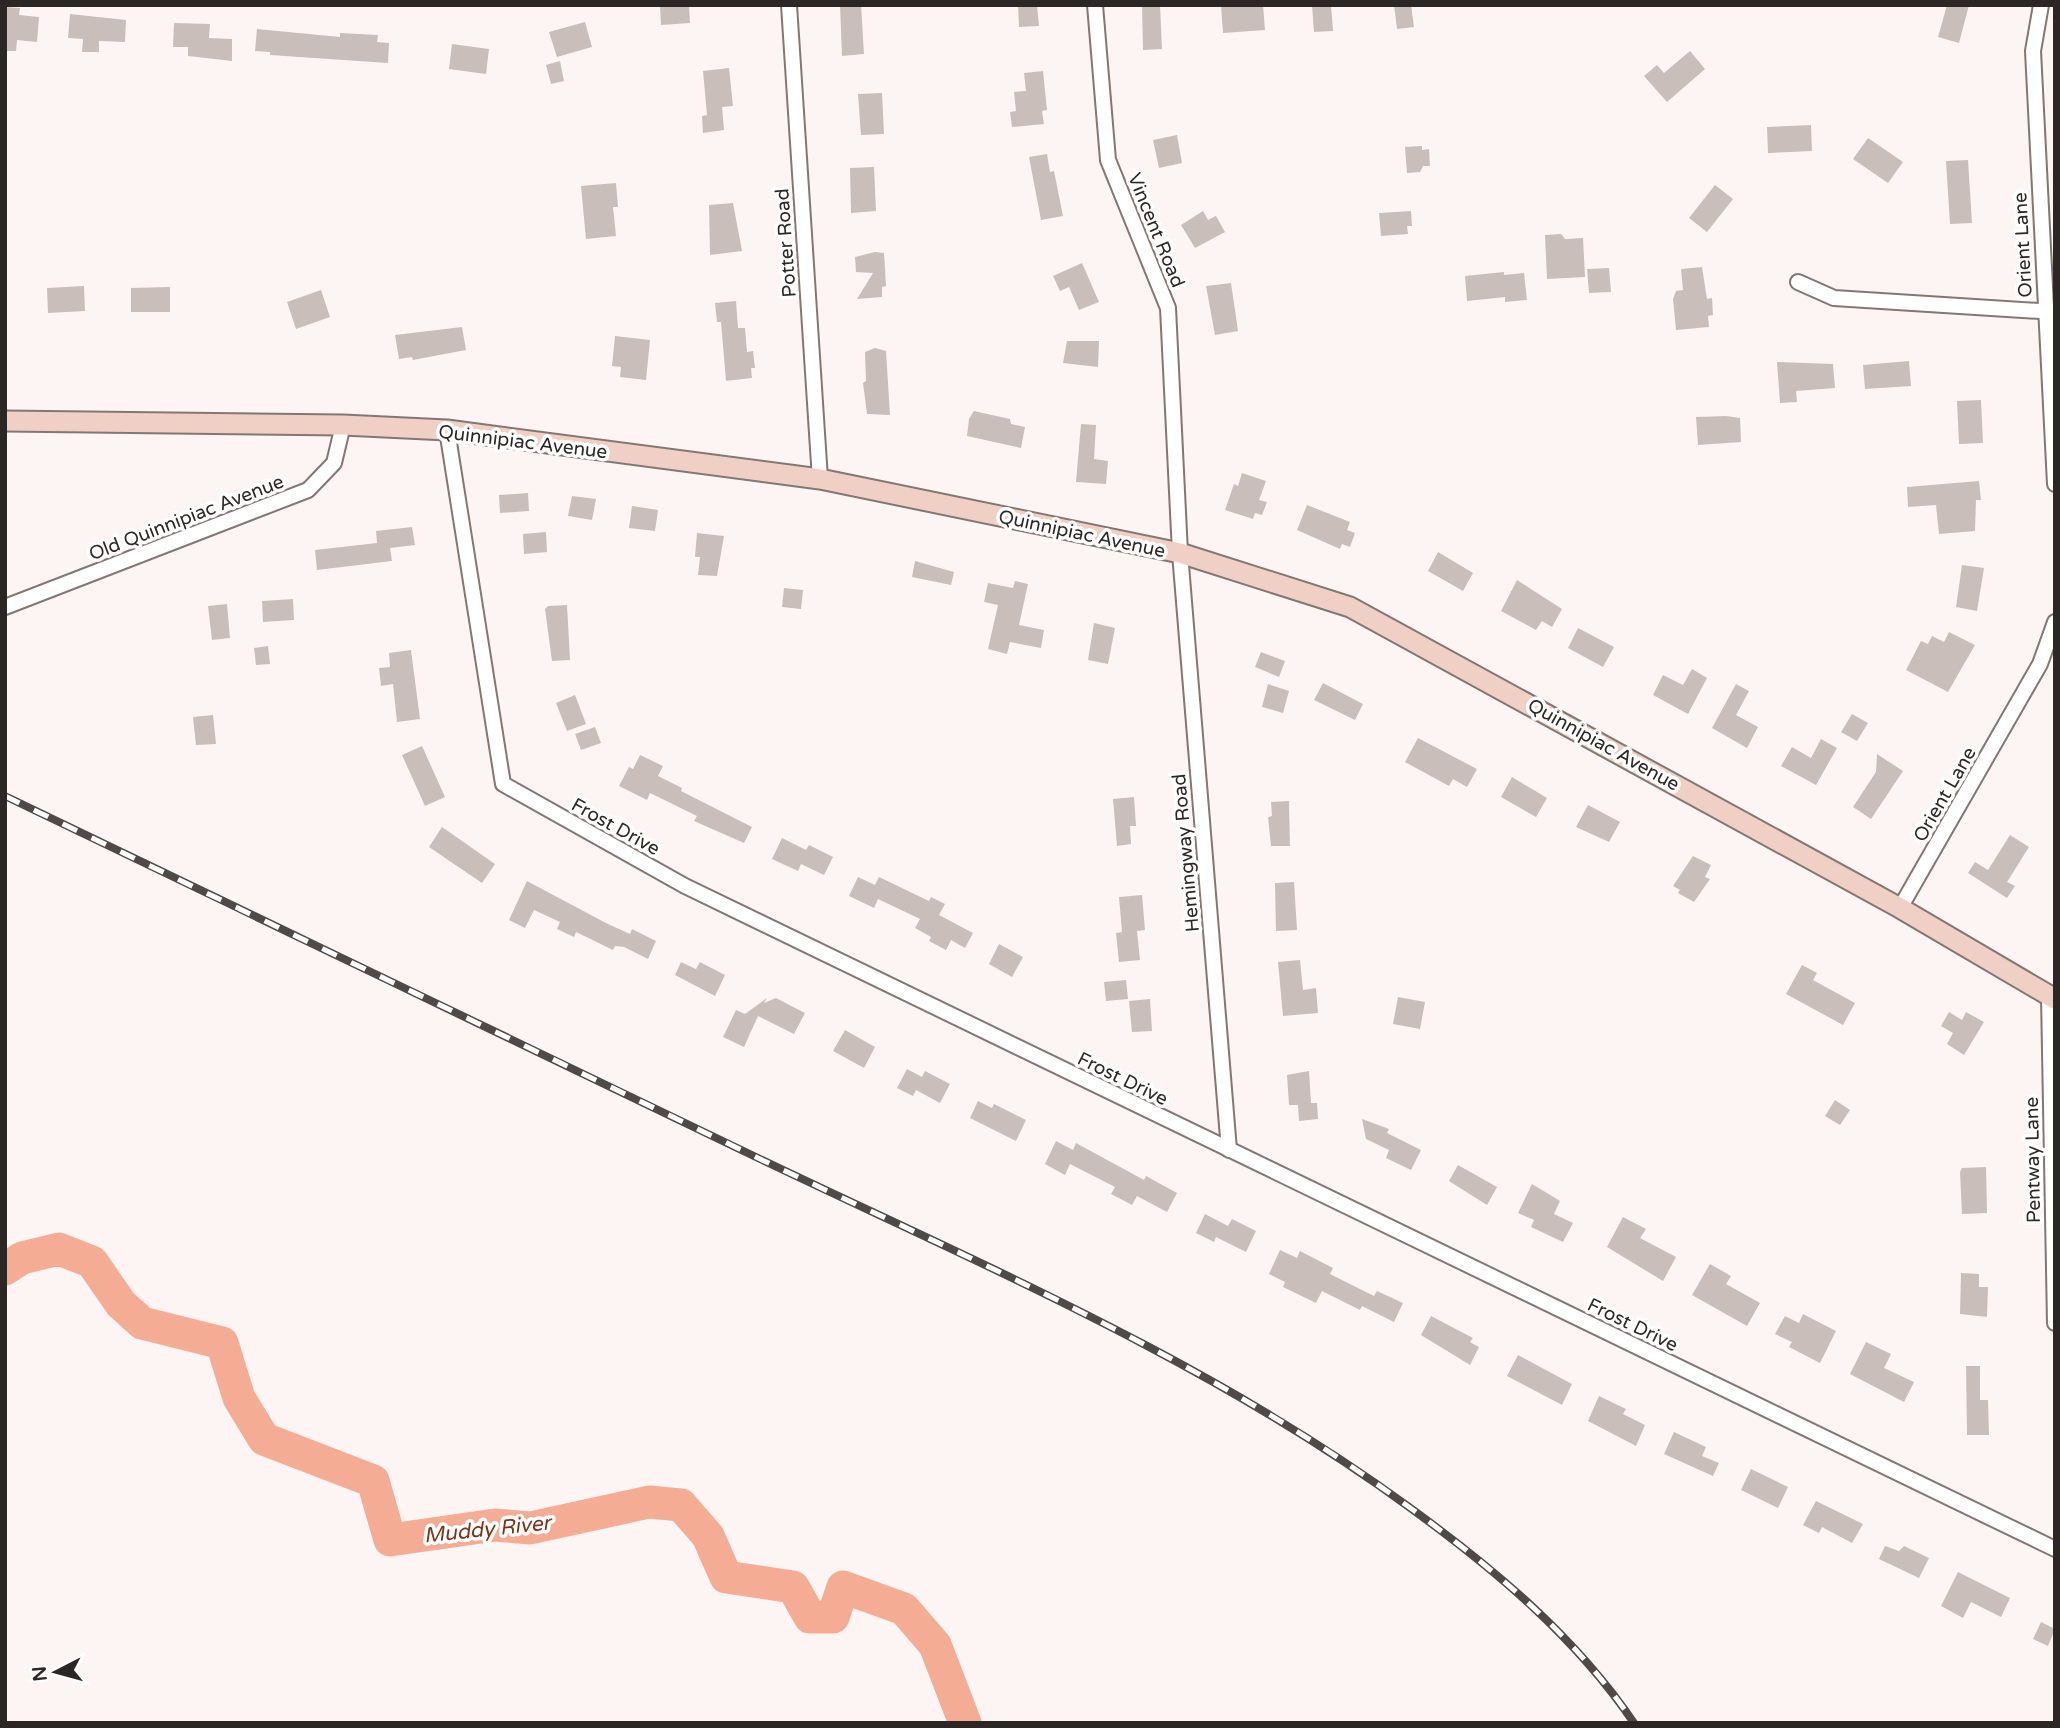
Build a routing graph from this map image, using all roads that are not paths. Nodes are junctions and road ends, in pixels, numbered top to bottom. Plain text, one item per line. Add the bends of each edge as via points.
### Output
1 (789, 5) edge
2 (1095, 5) edge
3 (2041, 5) edge
4 (1798, 282) dead end
5 (2050, 312) edge
6 (5, 421) edge
7 (343, 425) junction
8 (447, 430) junction
9 (820, 479) junction
10 (2055, 484) edge
11 (1180, 553) junction
12 (5, 607) edge
13 (2055, 622) edge
14 (1900, 908) junction
15 (2052, 998) edge
16 (1229, 1150) junction
17 (2055, 1323) edge
18 (2055, 1549) edge

1 - 9 street, Potter Road
2 - 11 street, Vincent Road via 1108,160 1168,308
3 - 5 street, Orient Lane via 2033,51
4 - 5 street via 1834,298
5 - 10 street, Orient Lane
6 - 7 main road, Quinnipiac Avenue
7 - 8 main road, Quinnipiac Avenue
7 - 12 street, Old Quinnipiac Avenue via 334,463 308,490
8 - 9 main road, Quinnipiac Avenue
8 - 16 street, Frost Drive via 503,784 685,886
9 - 11 main road, Quinnipiac Avenue
11 - 14 main road, Quinnipiac Avenue via 1350,607
11 - 16 street, Hemingway Road
13 - 14 street, Orient Lane via 2040,664
14 - 15 main road, Quinnipiac Avenue
15 - 17 street, Pentway Lane
16 - 18 street, Frost Drive

